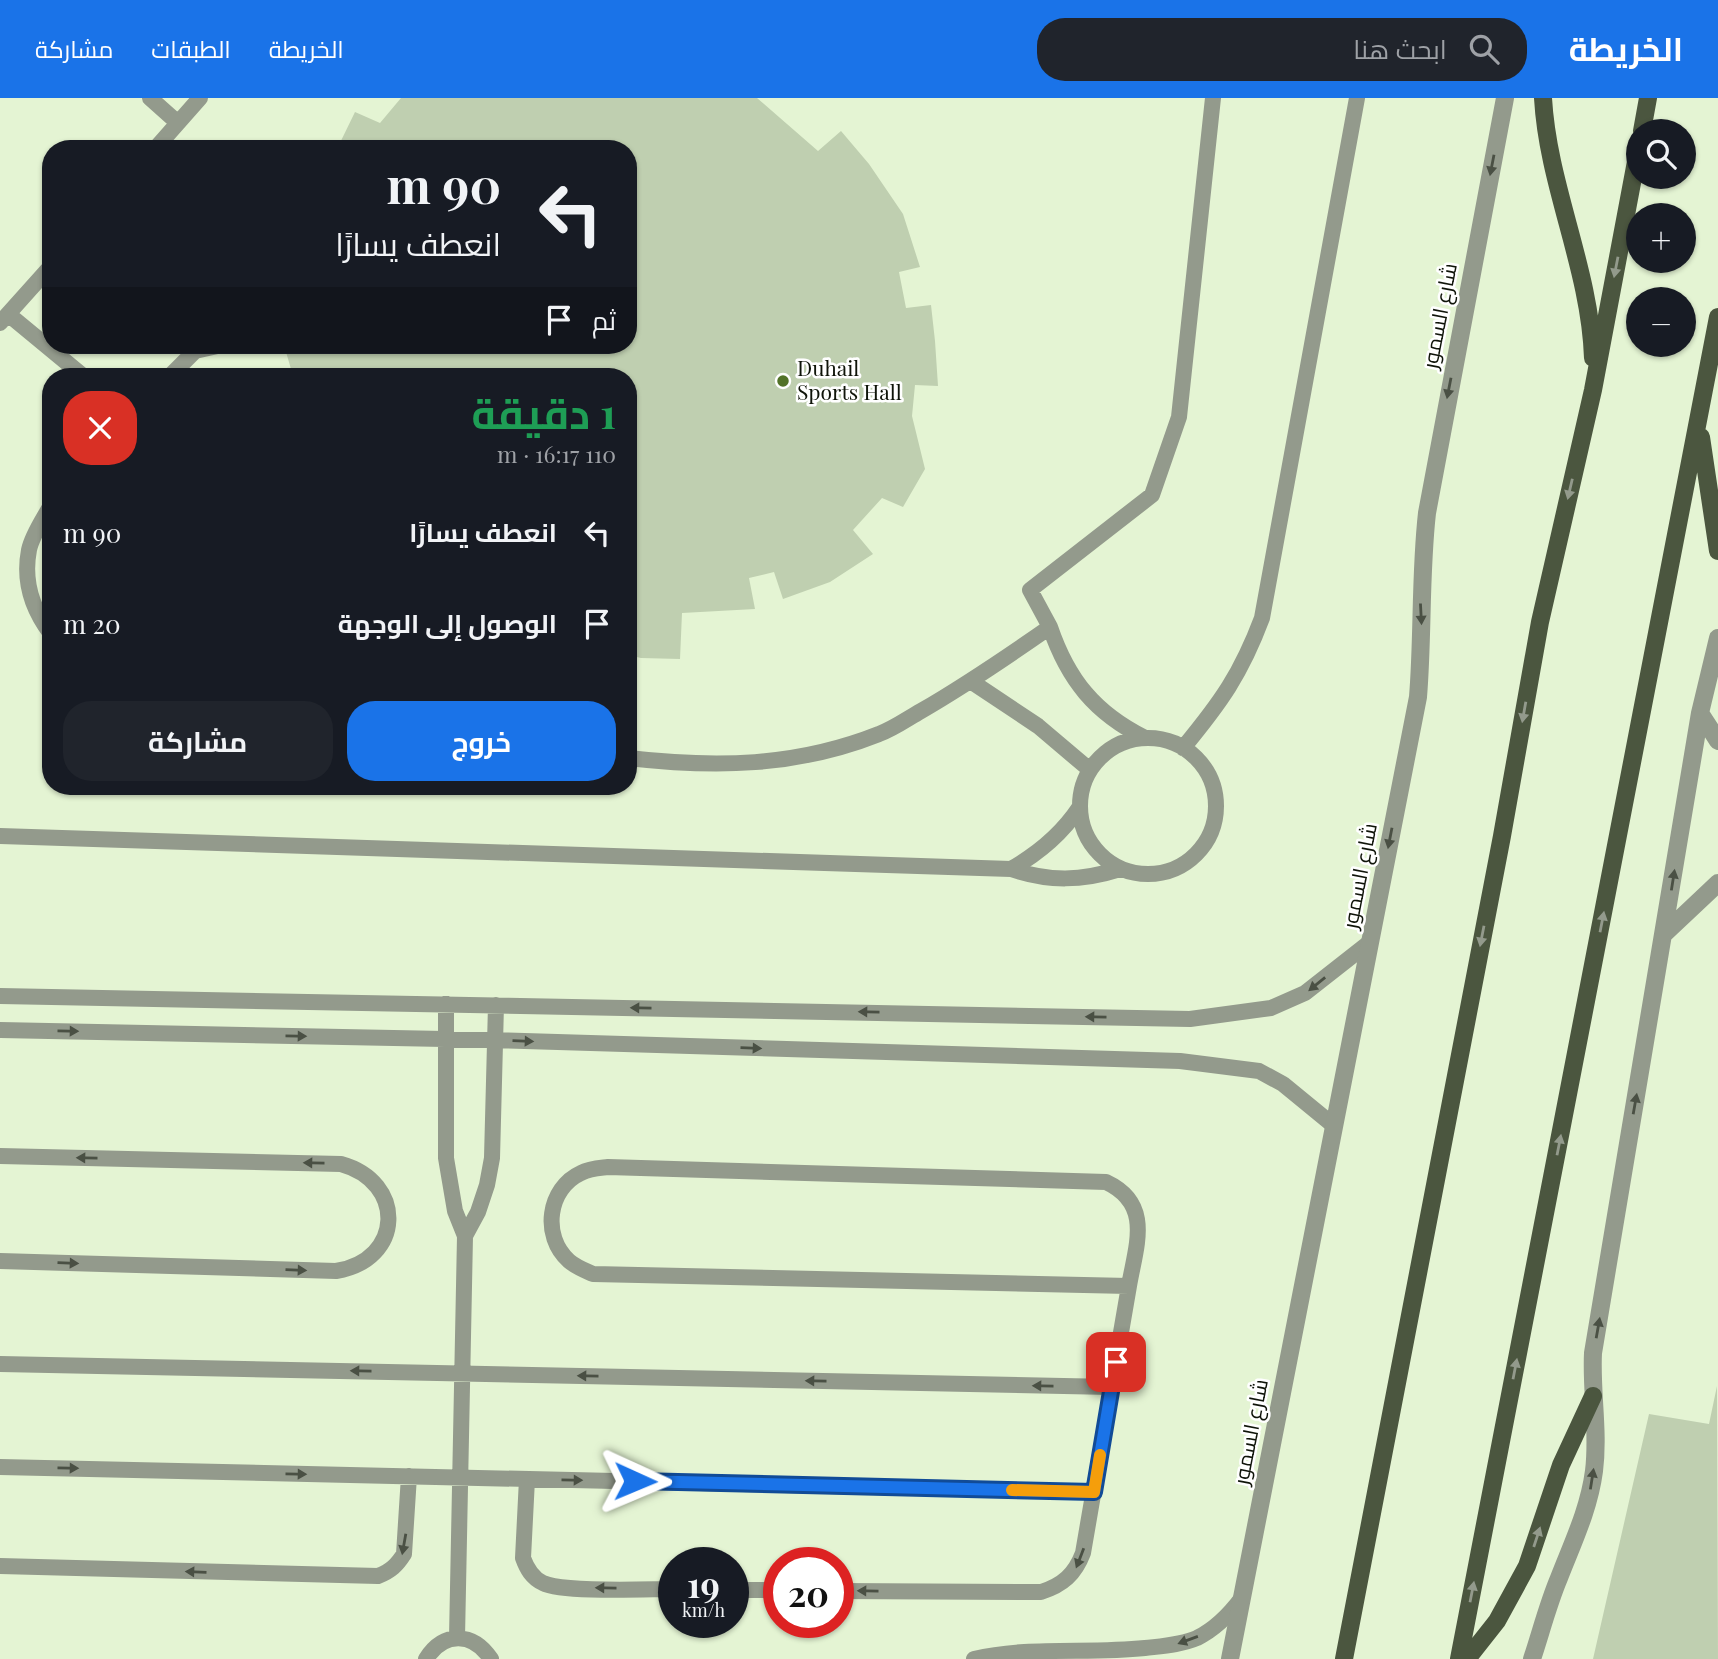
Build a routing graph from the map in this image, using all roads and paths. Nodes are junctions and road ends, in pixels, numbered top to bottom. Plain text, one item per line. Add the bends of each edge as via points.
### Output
1 (150, 98) edge
2 (200, 98) edge
3 (1213, 98) edge
4 (1357, 98) edge
5 (1505, 98) edge
6 (1542, 98) edge
7 (1648, 98) edge
8 (1644, 119) edge
9 (178, 123) junction
10 (163, 140) edge
11 (1631, 189) edge
12 (42, 276) edge
13 (1718, 317) edge
14 (4, 318) edge
15 (42, 346) edge
16 (53, 354) edge
17 (192, 354) edge
18 (72, 368) edge
19 (178, 368) edge
20 (1593, 390) junction
21 (1699, 422) junction
22 (42, 524) edge
23 (1718, 551) edge
24 (42, 621) edge
25 (1050, 627) junction
26 (1718, 638) edge
27 (972, 682) junction
28 (1700, 713) junction
29 (1145, 738) junction
30 (1718, 741) edge
31 (1183, 748) junction
32 (637, 759) edge
33 (1090, 770) junction
34 (1079, 808) junction
35 (0, 836) edge
36 (1011, 869) junction
37 (1120, 869) junction
38 (1718, 883) edge
39 (1664, 934) junction
40 (1370, 942) junction
41 (0, 996) edge
42 (446, 1004) junction
43 (496, 1005) junction
44 (0, 1030) edge
45 (446, 1039) junction
46 (495, 1040) junction
47 (1333, 1125) junction
48 (0, 1156) edge
49 (465, 1236) junction
50 (0, 1261) edge
51 (1129, 1286) junction
52 (0, 1364) edge
53 (462, 1374) junction
54 (1111, 1387) junction
55 (1593, 1396) junction
56 (0, 1467) edge
57 (409, 1476) junction
58 (460, 1477) junction
59 (527, 1479) junction
60 (1094, 1492) junction
61 (0, 1566) edge
62 (658, 1589) edge
63 (854, 1591) edge
64 (1241, 1600) junction
65 (457, 1638) junction
66 (1040, 1656) edge
67 (426, 1659) edge
68 (491, 1659) edge
69 (974, 1659) edge
70 (1230, 1659) edge
71 (1344, 1659) edge
72 (1459, 1659) edge
73 (1466, 1659) edge
74 (1532, 1659) edge

1 - 9 lane
2 - 9 lane
3 - 25 lane via 1179,416 1152,495 1030,590
4 - 31 lane via 1262,618 1236,678
5 -> 40 street, شارع السمور via 1428,502 1418,697
6 - 20 main road via 1548,146 1587,302
7 - 8 main road
9 - 10 lane
11 -> 20 main road
12 - 14 lane
13 - 21 main road
14 - 15 lane
16 - 18 lane
17 - 19 lane
20 -> 71 main road via 1540,622
21 - 23 main road
72 -> 21 main road
22 - 24 lane via 29,548 28,590
25 - 27 lane
25 - 29 lane via 1058,653 1088,697
26 - 28 street
27 - 32 lane via 881,734 810,756 758,764
27 - 33 lane via 1038,726
28 - 30 street
39 -> 28 street
29 - 31 lane
29 - 33 lane via 1119,744
31 - 37 lane via 1199,761 1216,798 1216,819 1209,838 1180,867 1160,874
33 - 34 lane
34 - 36 lane via 1053,840
34 - 37 lane via 1089,842 1102,858
35 - 36 lane
36 - 37 lane via 1058,880
38 - 39 street
55 -> 39 street via 1594,1353
40 -> 43 lane via 1305,993 1271,1008 1190,1019
40 - 47 street, شارع السمور
41 - 42 lane
42 - 43 lane
42 - 45 lane
43 - 46 lane
44 -> 45 lane
45 - 46 lane
45 - 49 lane via 446,1157 452,1198
46 -> 47 lane via 1180,1061 1259,1071 1283,1084
46 - 49 lane via 492,1158 481,1203
47 - 64 street, شارع السمور
50 -> 48 lane via 336,1271 352,1269 378,1250 388,1221 380,1189 370,1177 341,1164
49 - 53 lane
51 - 51 lane via 1138,1231 1134,1206 1118,1187 1093,1180 601,1168 580,1173 568,1182 553,1207 553,1236 559,1249 568,1260 593,1274
51 - 54 lane
53 -> 52 lane
54 -> 53 lane
53 - 58 lane
54 - 60 lane
73 -> 55 main road via 1497,1621 1527,1566 1561,1465
74 -> 55 street via 1589,1496 1596,1444
56 -> 57 lane
57 - 58 lane
57 -> 61 lane via 404,1554 389,1572 378,1576
58 - 59 lane
58 - 65 lane
59 -> 60 lane
62 -> 59 lane via 566,1588 534,1578 523,1558
60 -> 63 lane via 1080,1560 1068,1579 1055,1587 1026,1593
64 -> 66 lane via 1214,1627 1180,1644
64 - 70 street, شارع السمور
65 - 67 lane via 433,1648
65 - 68 lane via 477,1644
66 - 69 lane via 1012,1653

